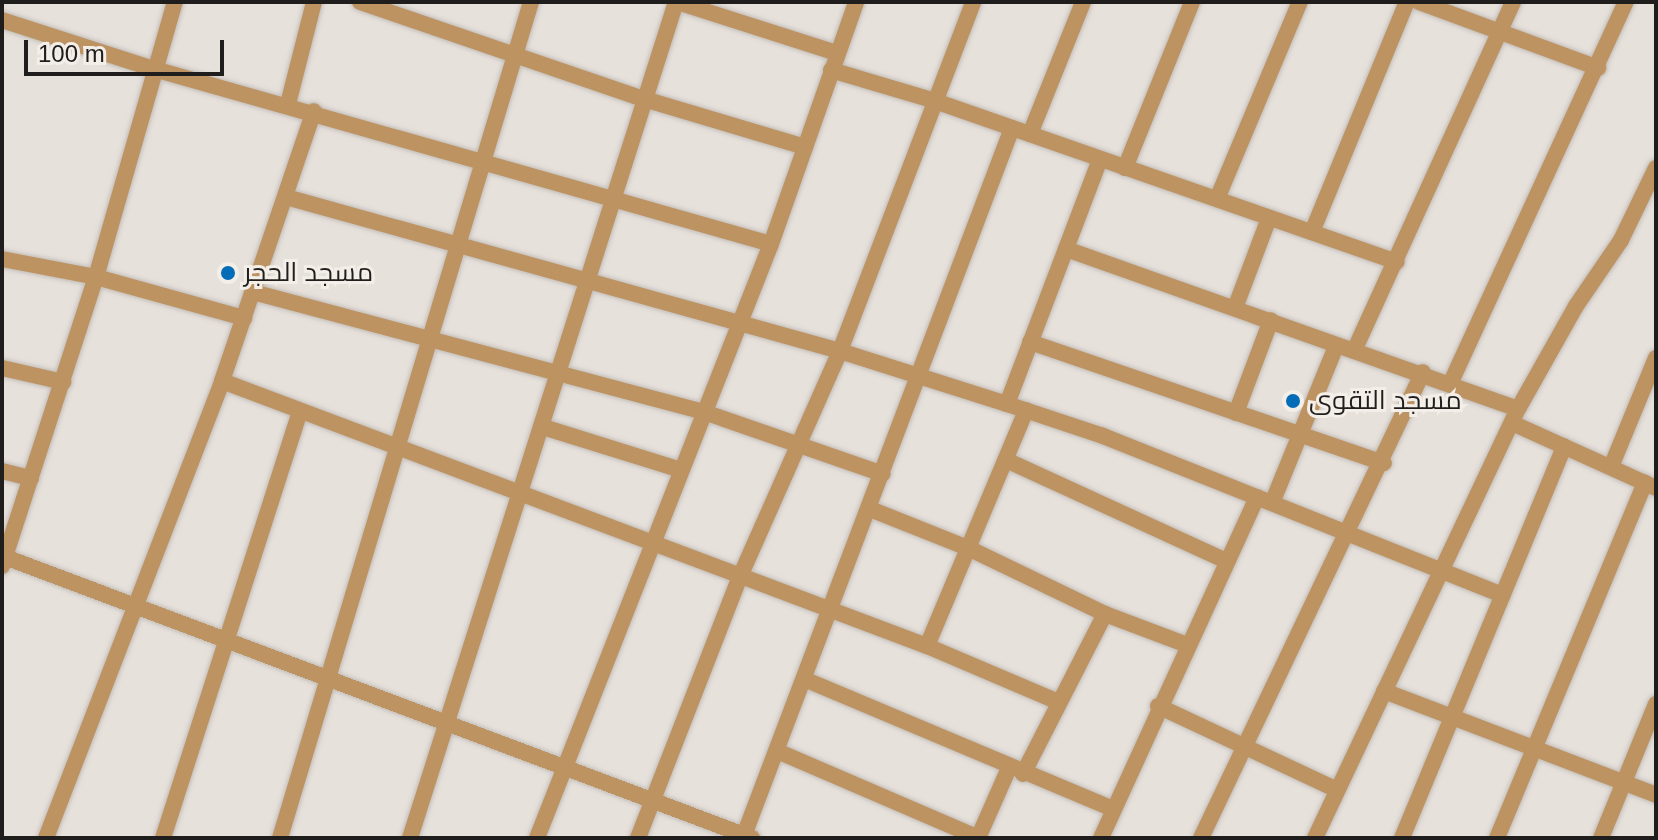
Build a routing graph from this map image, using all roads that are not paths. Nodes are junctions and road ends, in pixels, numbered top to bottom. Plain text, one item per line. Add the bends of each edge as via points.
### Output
1 (175, 2) edge
2 (314, 2) edge
3 (360, 2) edge
4 (531, 2) edge
5 (676, 2) edge
6 (973, 2) edge
7 (1083, 2) edge
8 (1192, 2) edge
9 (1300, 2) edge
10 (1407, 2) edge
11 (1419, 2) edge
12 (1513, 2) edge
13 (1626, 2) edge
14 (851, 7) edge
15 (2, 20) edge
16 (1501, 32) junction
17 (837, 53) junction
18 (515, 57) junction
19 (1598, 68) junction
20 (154, 69) junction
21 (831, 70) junction
22 (644, 99) junction
23 (932, 100) junction
24 (288, 104) junction
25 (314, 111) junction
26 (1012, 128) junction
27 (1030, 134) junction
28 (805, 147) junction
29 (1100, 159) junction
30 (483, 160) junction
31 (1125, 168) junction
32 (1656, 168) edge
33 (286, 197) junction
34 (614, 197) junction
35 (1217, 199) junction
36 (1269, 218) junction
37 (1312, 232) junction
38 (771, 244) junction
39 (457, 248) junction
40 (1066, 249) junction
41 (2, 259) edge
42 (1397, 262) junction
43 (96, 277) junction
44 (587, 280) junction
45 (253, 292) junction
46 (1235, 308) junction
47 (244, 318) junction
48 (1271, 320) junction
49 (740, 323) junction
50 (427, 342) junction
51 (1030, 342) junction
52 (1336, 346) junction
53 (840, 351) junction
54 (1354, 351) junction
55 (1656, 358) edge
56 (2, 368) edge
57 (558, 372) junction
58 (1423, 372) junction
59 (921, 377) junction
60 (222, 381) junction
61 (63, 382) junction
62 (1451, 382) junction
63 (1007, 404) junction
64 (1026, 410) junction
65 (300, 412) junction
66 (704, 412) junction
67 (1236, 413) junction
68 (1515, 416) junction
69 (543, 427) junction
70 (1300, 435) junction
71 (797, 443) junction
72 (1564, 446) junction
73 (397, 449) junction
74 (1006, 460) junction
75 (1384, 463) junction
76 (1611, 467) junction
77 (681, 470) junction
78 (2, 471) edge
79 (883, 474) junction
80 (31, 478) junction
81 (1651, 485) edge
82 (520, 495) junction
83 (1265, 500) junction
84 (870, 509) junction
85 (1348, 535) junction
86 (650, 546) junction
87 (968, 548) junction
88 (1227, 561) junction
89 (4, 562) edge
90 (1440, 569) junction
91 (739, 579) junction
92 (1503, 595) junction
93 (133, 606) junction
94 (832, 612) junction
95 (1105, 614) junction
96 (227, 640) junction
97 (1187, 645) junction
98 (927, 646) junction
99 (326, 676) junction
100 (804, 679) junction
101 (1384, 691) junction
102 (1058, 702) junction
103 (1656, 704) edge
104 (1158, 706) junction
105 (1453, 717) junction
106 (447, 722) junction
107 (1244, 746) junction
108 (1532, 747) junction
109 (777, 751) junction
110 (564, 765) junction
111 (1016, 771) junction
112 (1623, 782) junction
113 (1337, 790) junction
114 (1656, 795) edge
115 (652, 798) junction
116 (1113, 809) junction
117 (746, 837) edge
118 (46, 838) edge
119 (163, 838) edge
120 (280, 838) edge
121 (410, 838) edge
122 (537, 838) edge
123 (638, 838) edge
124 (978, 838) edge
125 (1101, 838) edge
126 (1201, 838) edge
127 (1315, 838) edge
128 (1402, 838) edge
129 (1497, 838) edge
130 (1601, 838) edge

1 - 20 street
2 - 24 street
3 - 18 street
4 - 18 street
5 - 17 street
5 - 22 street
6 - 23 street
7 - 27 street
8 - 31 street
9 - 35 street
10 - 37 street
11 - 16 street
12 - 16 street
13 - 19 street
14 - 17 street
15 - 20 street
16 - 19 street
16 - 42 street
17 - 21 street
18 - 22 street
18 - 30 street
19 - 62 street
20 - 24 street
20 - 43 street
21 - 23 street
21 - 28 street
22 - 28 street
22 - 34 street
23 - 26 street
23 - 53 street
24 - 25 street
25 - 30 street
25 - 33 street
26 - 27 street
26 - 59 street
27 - 29 street
28 - 38 street
29 - 31 street
29 - 40 street
30 - 34 street
30 - 39 street
31 - 35 street
32 - 68 street via 1621,240 1576,306
33 - 39 street
33 - 45 street
34 - 38 street
34 - 44 street
35 - 36 street
36 - 37 street
36 - 46 street
37 - 42 street
38 - 49 street
39 - 44 street
39 - 50 street
40 - 46 street
40 - 51 street
41 - 43 street
42 - 54 street
43 - 47 street
43 - 61 street
44 - 49 street
44 - 57 street
45 - 47 street
45 - 50 street
46 - 48 street
47 - 60 street
48 - 52 street
48 - 67 street
49 - 53 street
49 - 66 street
50 - 57 street
50 - 73 street
51 - 63 street
51 - 67 street
52 - 54 street
52 - 70 street
53 - 59 street
53 - 71 street
54 - 58 street
55 - 76 street
56 - 61 street
57 - 66 street
57 - 69 street
58 - 62 street
58 - 75 street
59 - 63 street
59 - 79 street
60 - 65 street
60 - 93 street
61 - 80 street
62 - 68 street
63 - 64 street
64 - 74 street
64 - 83 street
65 - 73 street
65 - 96 street
66 - 71 street
66 - 77 street
67 - 70 street
68 - 72 street
68 - 90 street
69 - 77 street
69 - 82 street
70 - 75 street
70 - 83 street
71 - 79 street
71 - 91 street
72 - 76 street
72 - 92 street
73 - 82 street
73 - 99 street
74 - 87 street
74 - 88 street
75 - 85 street
76 - 81 street
77 - 86 street
78 - 80 street
79 - 84 street
80 - 89 street
81 - 108 street
82 - 86 street
82 - 106 street
83 - 85 street
83 - 88 street
84 - 87 street
84 - 94 street
85 - 90 street
85 - 107 street
86 - 91 street
86 - 110 street
87 - 95 street
87 - 98 street
88 - 97 street
89 - 93 street
90 - 92 street
90 - 101 street
91 - 94 street
91 - 115 street
92 - 105 street
93 - 96 street
93 - 118 street
94 - 98 street
94 - 100 street
95 - 97 street
95 - 102 street
96 - 99 street
96 - 119 street
97 - 104 street
98 - 102 street
99 - 106 street
99 - 120 street
100 - 109 street
100 - 111 street
101 - 105 street
101 - 113 street
102 - 111 street
103 - 112 street
104 - 107 street
104 - 116 street
105 - 108 street
105 - 128 street
106 - 110 street
106 - 121 street
107 - 113 street
107 - 126 street
108 - 112 street
108 - 129 street
109 - 117 street
109 - 124 street
110 - 115 street
110 - 122 street
111 - 116 street
111 - 124 street
112 - 114 street
112 - 130 street
113 - 127 street
115 - 117 street
115 - 123 street
116 - 125 street

